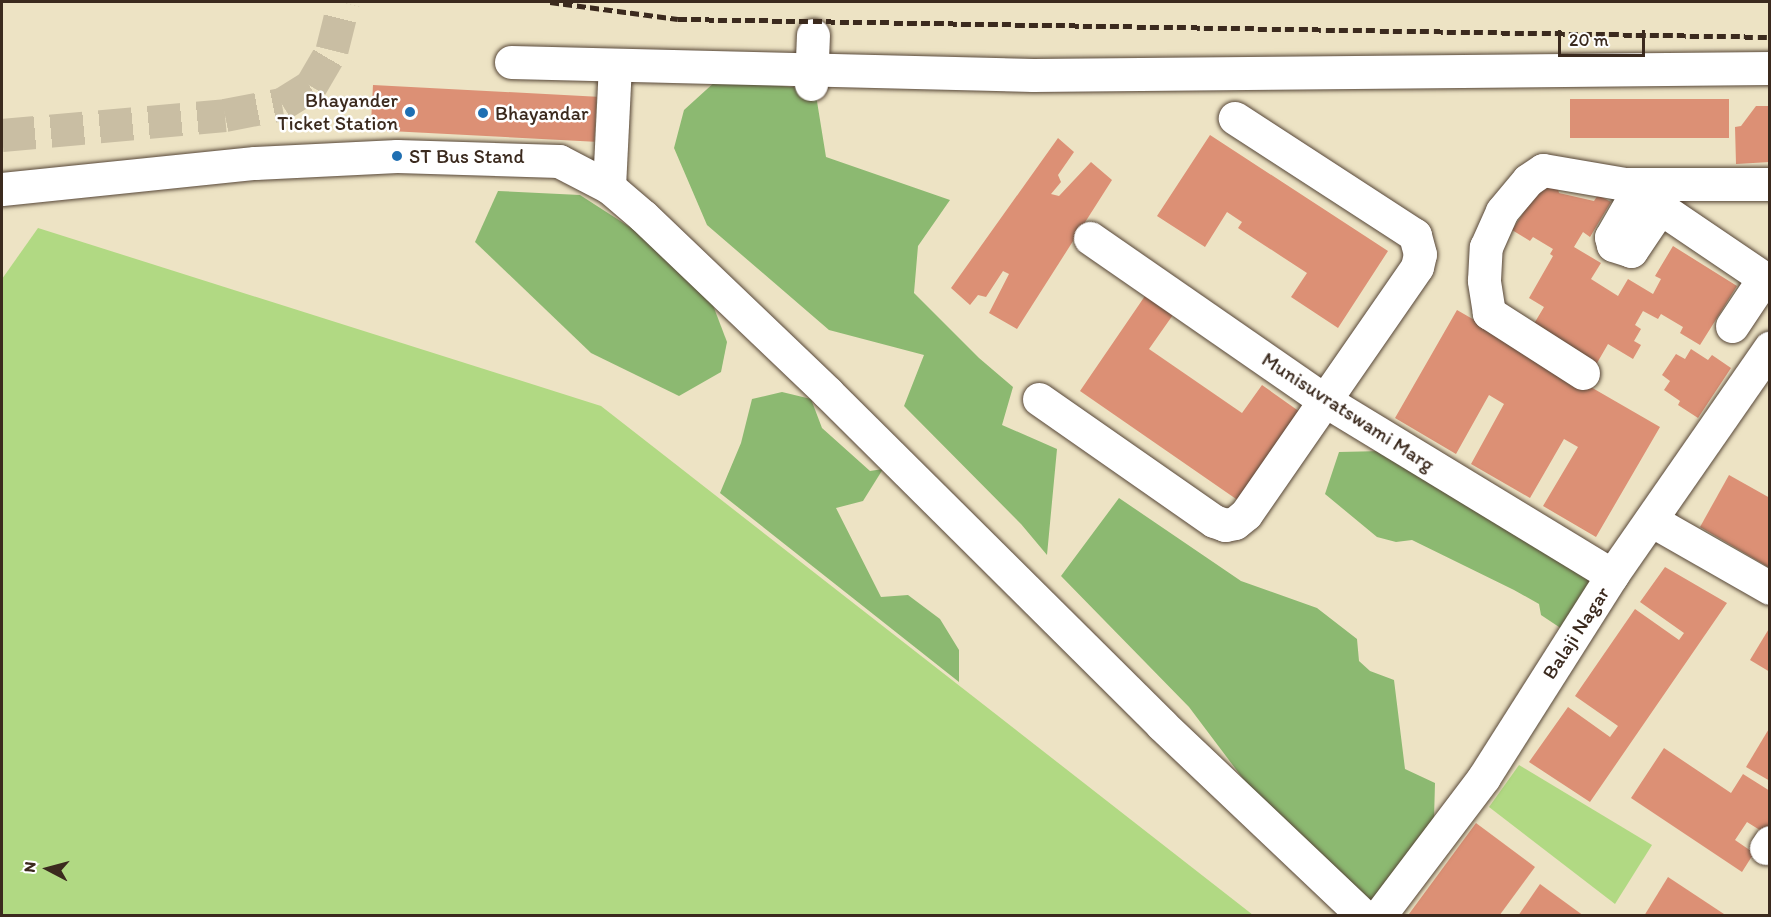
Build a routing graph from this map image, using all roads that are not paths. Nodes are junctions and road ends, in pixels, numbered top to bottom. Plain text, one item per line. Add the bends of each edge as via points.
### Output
1 (813, 35) dead end
2 (511, 62) dead end
3 (615, 65) junction
4 (1770, 68) edge
5 (812, 76) junction
6 (1235, 118) dead end
7 (1770, 184) edge
8 (609, 187) junction
9 (2, 189) edge
10 (1641, 195) junction
11 (1090, 238) dead end
12 (1767, 280) edge
13 (1732, 326) dead end
14 (1770, 348) edge
15 (1583, 373) dead end
16 (1039, 399) dead end
17 (1324, 400) junction
18 (1651, 520) junction
19 (1612, 575) junction
20 (1770, 588) edge
21 (1363, 915) edge
22 (1379, 915) edge

1 - 5 street
2 - 3 street
3 - 5 street
3 - 8 street
4 - 5 street via 1577,71 1411,63 1170,67 1033,75
6 - 17 street via 1415,235 1420,254 1417,267
7 - 10 street
8 - 9 street via 559,161 397,156 255,163
8 - 21 street via 828,393 1161,724
10 - 12 street
10 - 15 street via 1543,170 1528,180 1502,212 1486,247 1488,313
11 - 17 street, Munisuvratswami Marg
12 - 13 street
14 - 18 street, Balaji Nagar
16 - 17 street via 1225,525 1246,514
17 - 19 street, Munisuvratswami Marg
18 - 19 street, Balaji Nagar
18 - 20 street
19 - 22 street, Balaji Nagar via 1484,777

